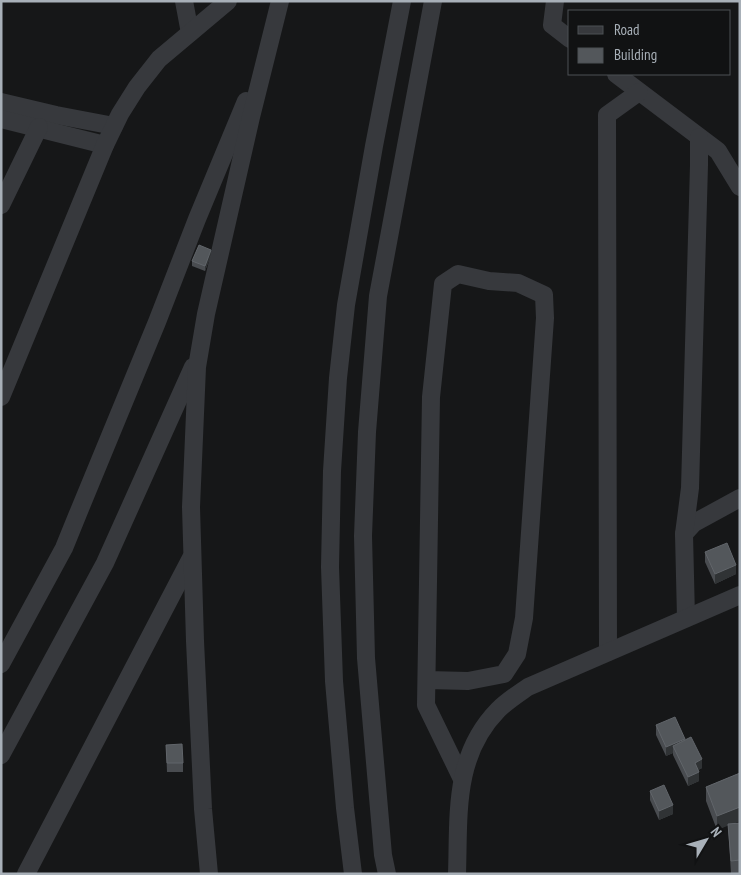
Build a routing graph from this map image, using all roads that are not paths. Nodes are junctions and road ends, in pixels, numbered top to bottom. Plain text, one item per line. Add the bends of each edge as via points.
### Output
1 (184, 1) edge
2 (228, 1) edge
3 (280, 1) edge
4 (402, 1) edge
5 (433, 1) edge
6 (555, 1) edge
7 (190, 33) junction
8 (568, 37) edge
9 (270, 44) junction
10 (617, 75) edge
11 (639, 92) junction
12 (1, 102) edge
13 (1, 119) edge
14 (114, 126) junction
15 (39, 128) junction
16 (699, 137) junction
17 (105, 144) junction
18 (740, 187) edge
19 (1, 205) edge
20 (200, 353) junction
21 (1, 397) edge
22 (740, 498) edge
23 (684, 534) junction
24 (192, 556) junction
25 (740, 595) edge
26 (686, 618) junction
27 (608, 652) junction
28 (1, 664) edge
29 (427, 680) junction
30 (1, 755) edge
31 (462, 779) junction
32 (26, 874) edge
33 (209, 874) edge
34 (353, 874) edge
35 (387, 874) edge
36 (457, 874) edge

1 - 7 street
2 - 7 street
3 - 9 street
4 - 34 street via 346,305 332,471 330,567 334,682
5 - 35 street via 378,296 367,432 363,536 366,658
6 - 8 street via 552,25
7 - 14 street via 160,59 136,87
9 - 20 street via 206,314
9 - 28 street via 64,548
10 - 11 street
11 - 16 street
11 - 27 street via 607,115
12 - 14 street
13 - 15 street
14 - 17 street
15 - 17 street
15 - 19 street
16 - 18 street via 718,151
16 - 23 street via 690,488
17 - 21 street
20 - 24 street via 191,507
20 - 30 street via 105,563
22 - 23 street via 694,523
23 - 26 street
24 - 32 street
24 - 33 street via 203,809
25 - 26 street
26 - 27 street
27 - 31 street via 528,687 512,698 485,726 475,742
29 - 29 street via 431,397 443,284 458,274 518,283 544,295 545,318 524,618 517,654 504,674 468,681
29 - 31 street via 426,705
31 - 36 street

